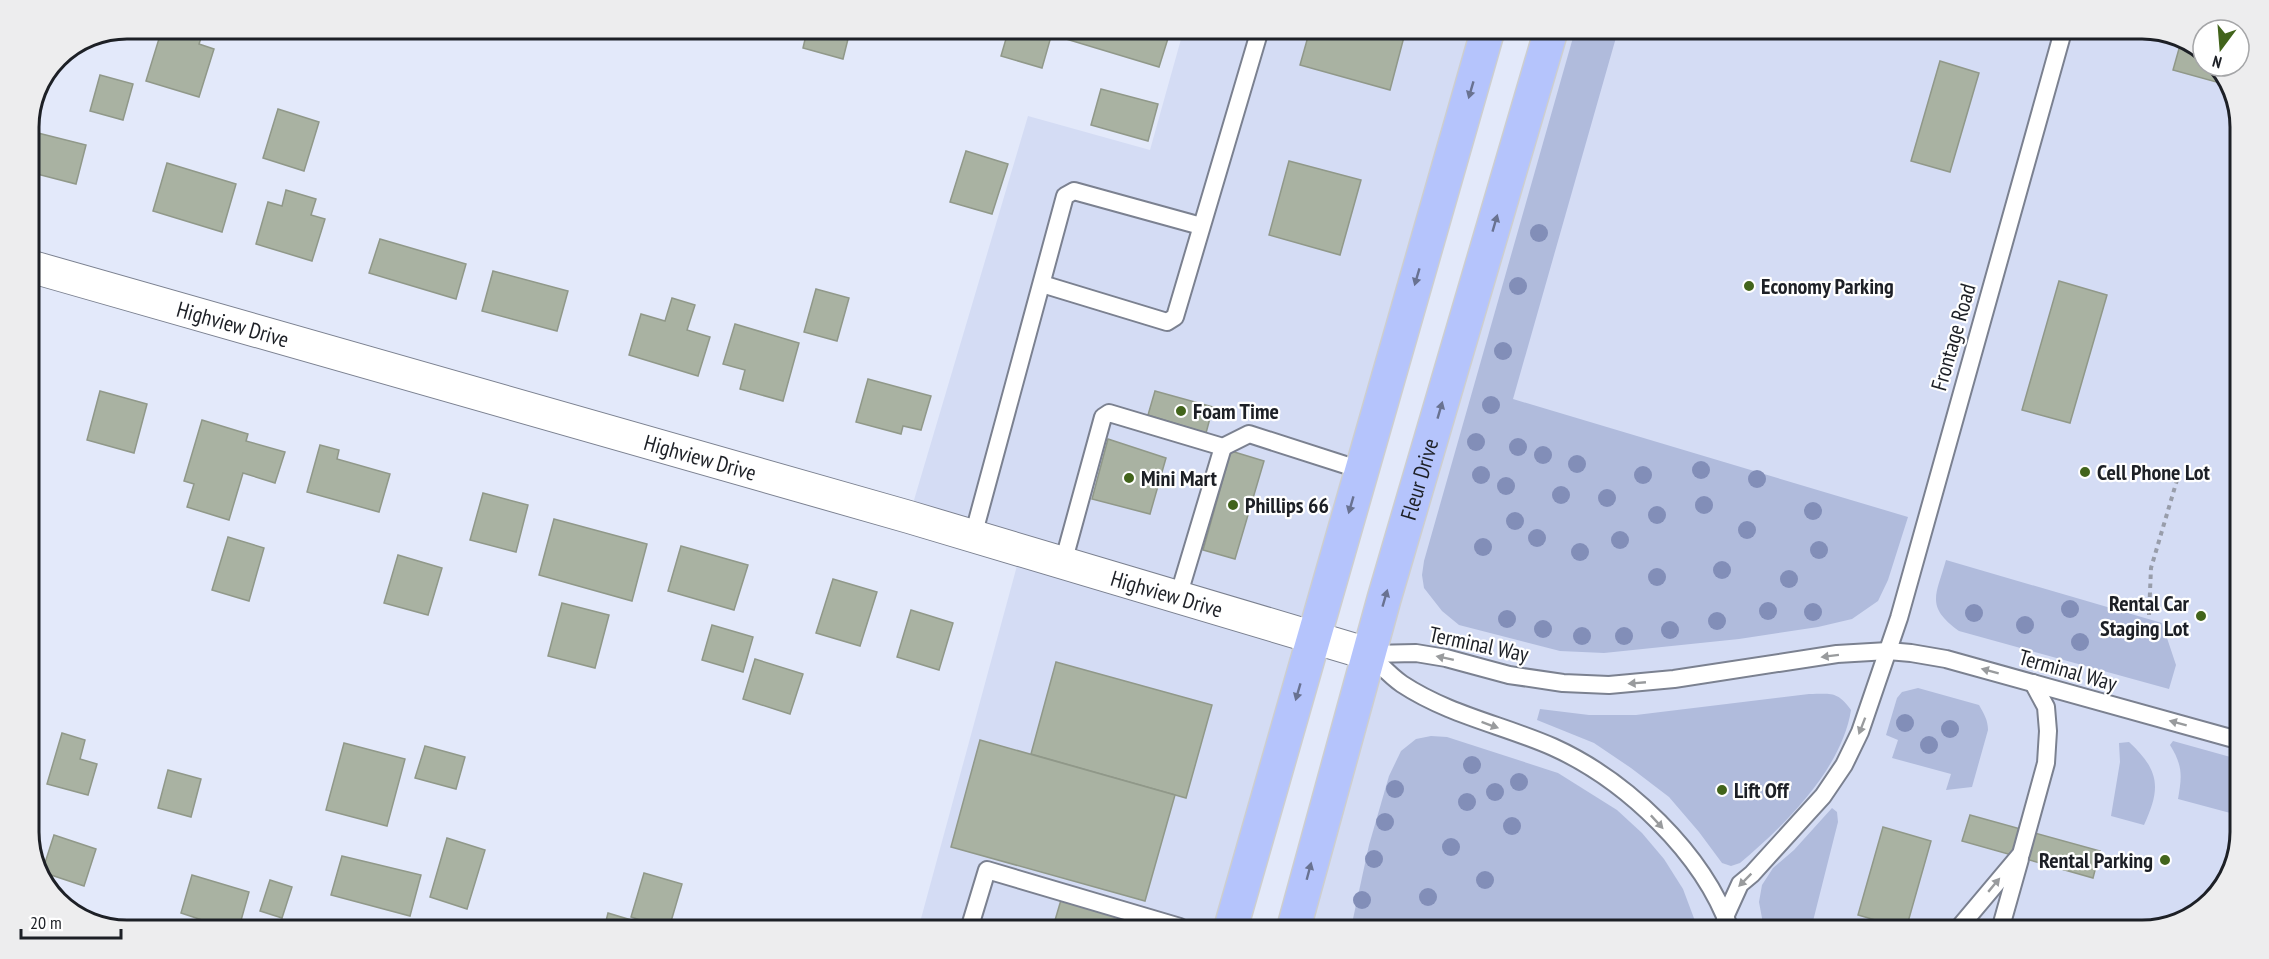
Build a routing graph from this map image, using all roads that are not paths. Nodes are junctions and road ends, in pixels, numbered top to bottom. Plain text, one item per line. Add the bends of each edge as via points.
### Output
1 (1257, 39) edge
2 (1485, 39) edge
3 (1549, 39) edge
4 (2061, 39) edge
5 (1201, 226) junction
6 (39, 269) edge
7 (1042, 284) junction
8 (1223, 447) junction
9 (1361, 470) junction
10 (973, 536) junction
11 (1063, 563) junction
12 (1178, 597) junction
13 (1313, 639) junction
14 (1888, 651) junction
15 (1369, 654) junction
16 (2033, 683) junction
17 (2230, 738) edge
18 (2021, 854) junction
19 (972, 920) edge
20 (1156, 920) edge
21 (1234, 920) edge
22 (1296, 920) edge
23 (1726, 920) edge
24 (1729, 920) edge
25 (1965, 920) edge
26 (2003, 920) edge

1 - 5 lane
2 -> 9 main road
15 -> 3 main road, Fleur Drive
4 - 14 lane, Frontage Road
5 - 7 lane via 1069,192
5 - 7 lane via 1171,321
6 - 10 street, Highview Drive
7 - 10 lane
8 - 9 lane via 1249,434
8 - 11 lane via 1106,414
8 - 12 lane
9 -> 13 main road
10 - 11 street, Highview Drive
11 - 12 street, Highview Drive
12 - 13 street, Highview Drive
13 - 15 street, Highview Drive
13 -> 21 main road
14 -> 15 lane, Terminal Way via 1836,654 1608,686 1509,675 1416,653
16 -> 14 lane, Terminal Way via 1946,659
14 -> 24 lane via 1860,732 1844,765 1803,820 1740,884
22 -> 15 main road, Fleur Drive
15 -> 23 lane via 1401,683 1440,706 1554,748 1604,775 1652,816 1688,856
17 -> 16 lane, Terminal Way
16 - 18 lane via 2046,707 2046,763
25 -> 18 lane
18 - 26 lane
19 - 20 lane via 987,870

